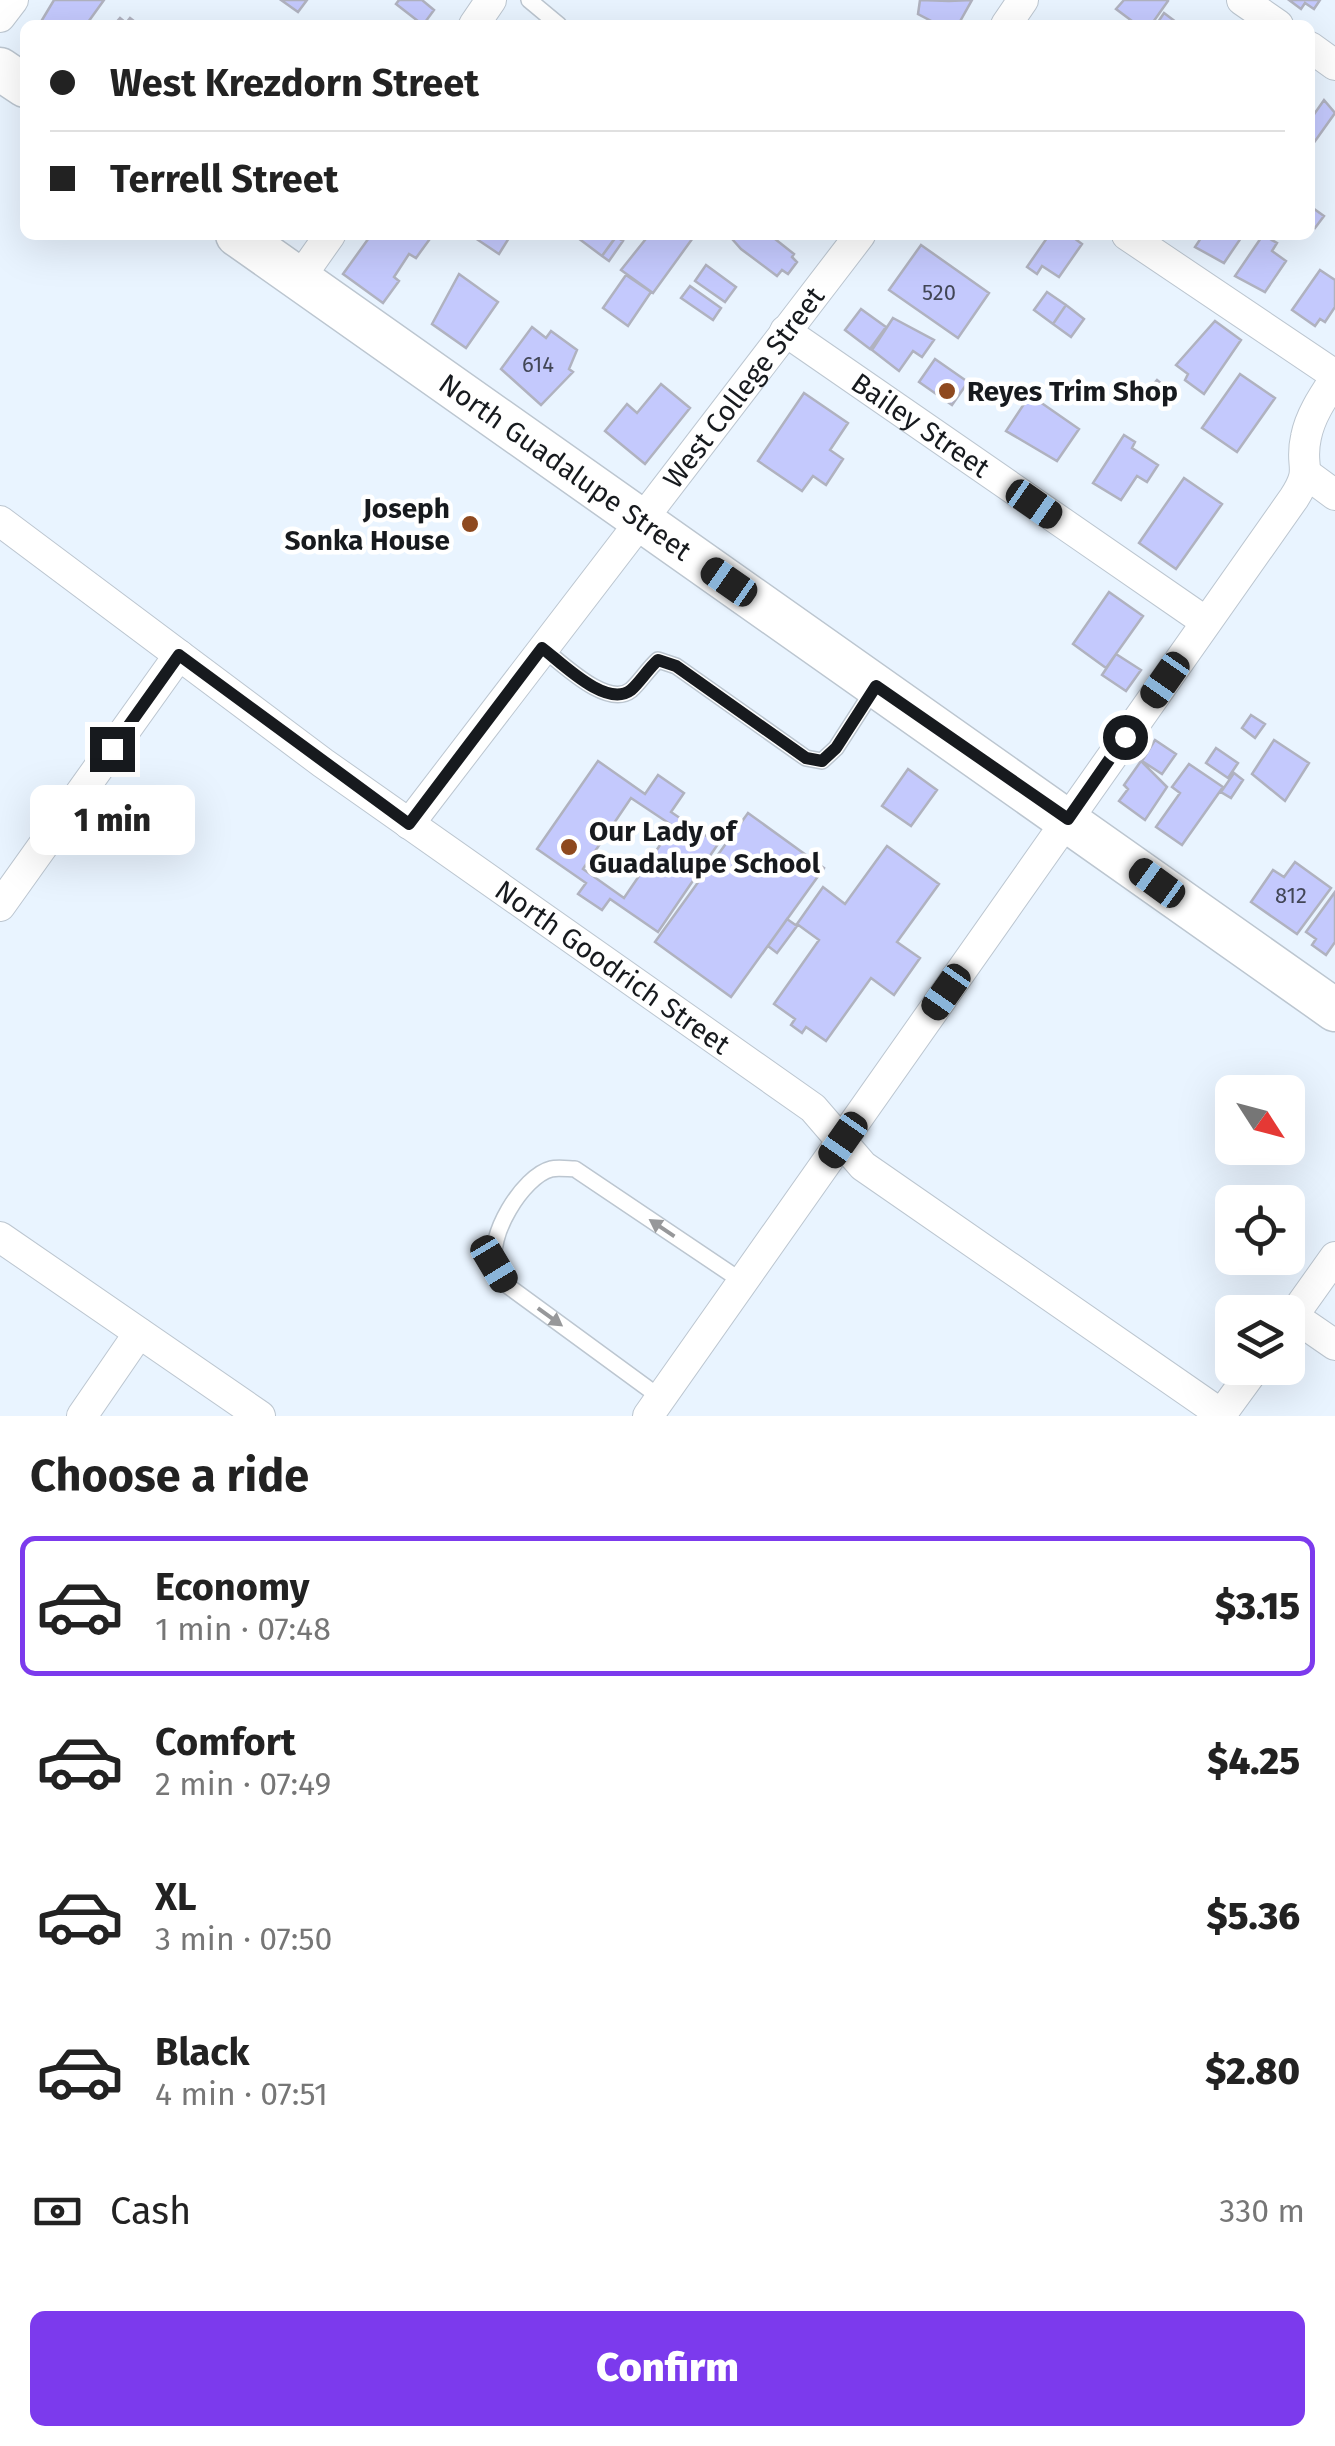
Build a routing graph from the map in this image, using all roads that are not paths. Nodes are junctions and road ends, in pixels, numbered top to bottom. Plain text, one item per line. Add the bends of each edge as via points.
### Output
1 (13, 0) edge
2 (530, 0) edge
3 (1242, 0) edge
4 (0, 17) edge
5 (553, 20) edge
6 (1271, 20) edge
7 (244, 240) edge
8 (326, 240) edge
9 (856, 240) edge
10 (1134, 240) edge
11 (299, 278) junction
12 (785, 331) junction
13 (1335, 377) edge
14 (1308, 476) junction
15 (1335, 496) edge
16 (0, 520) edge
17 (641, 520) junction
18 (1206, 622) junction
19 (542, 648) junction
20 (179, 655) junction
21 (876, 686) junction
22 (1068, 819) junction
23 (409, 824) junction
24 (0, 906) edge
25 (1335, 1010) edge
26 (843, 1140) junction
27 (0, 1237) edge
28 (1335, 1257) edge
29 (743, 1282) junction
30 (1305, 1299) edge
31 (1305, 1328) edge
32 (139, 1333) junction
33 (1335, 1345) edge
34 (1242, 1385) edge
35 (654, 1407) edge
36 (1220, 1415) edge
37 (82, 1416) edge
38 (260, 1416) edge

1 - 4 street
2 - 5 lane
3 - 6 street
7 - 11 street, North Guadalupe Street
8 - 11 street
9 - 12 street, West College Street
10 - 13 street
11 - 17 street, North Guadalupe Street
12 - 17 street, West College Street
12 - 18 street, Bailey Street
13 - 14 street via 1304,441
14 - 15 street
14 - 18 street
16 - 20 street, North Goodrich Street
17 - 19 street, West College Street
17 - 21 street, North Guadalupe Street
18 - 22 street
19 - 21 lane via 617,695 630,691 658,660 676,666 806,758 822,761
19 - 23 street, West College Street
20 - 23 street, North Goodrich Street
20 - 24 street
21 - 22 street, North Guadalupe Street
22 - 25 street, North Guadalupe Street
22 - 26 street
23 - 26 street, North Goodrich Street via 813,1108
26 - 29 street
26 - 36 street, North Goodrich Street via 863,1166
27 - 32 street
28 - 30 street
29 - 35 street
29 -> 35 lane via 575,1170 550,1168 508,1210 494,1237 494,1264 508,1286
31 - 33 street
32 - 37 street
32 - 38 street
34 - 36 street

